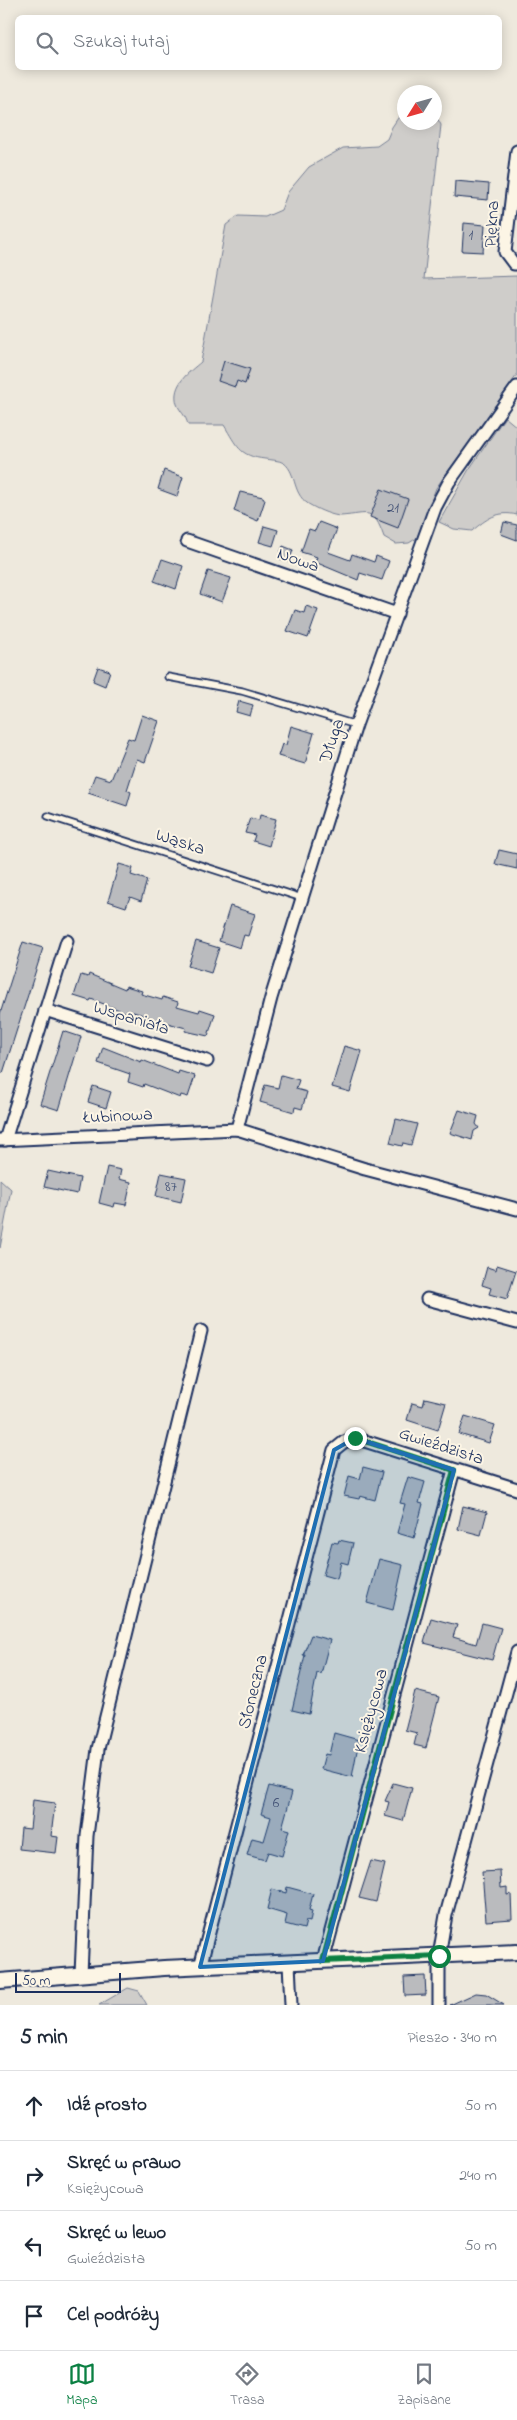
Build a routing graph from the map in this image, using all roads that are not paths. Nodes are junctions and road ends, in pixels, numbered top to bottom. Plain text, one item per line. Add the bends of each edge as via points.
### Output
1 (517, 151) edge
2 (517, 264) edge
3 (517, 387) edge
4 (187, 541) dead end
5 (397, 614) junction
6 (168, 677) dead end
7 (356, 725) junction
8 (48, 816) dead end
9 (302, 898) junction
10 (66, 941) dead end
11 (45, 1010) junction
12 (206, 1061) dead end
13 (238, 1129) junction
14 (3, 1140) edge
15 (517, 1209) edge
16 (427, 1298) dead end
17 (517, 1323) edge
18 (201, 1331) dead end
19 (355, 1438) joint
20 (454, 1470) junction
21 (517, 1489) edge
22 (517, 1652) edge
23 (517, 1952) edge
24 (439, 1956) junction
25 (323, 1961) junction
26 (289, 1963) junction
27 (200, 1967) junction
28 (81, 1974) junction
29 (0, 1980) edge
30 (291, 2005) edge
31 (439, 2005) edge

1 - 2 street, Piękna via 505,252
3 - 5 street, Długa via 449,482 435,508
4 - 5 street, Nowa
5 - 7 street, Długa
6 - 7 lane via 242,691
7 - 9 street, Długa
8 - 9 lane, Wąska
9 - 13 street, Długa via 271,998
10 - 11 street
11 - 12 street, Wspaniała
11 - 14 street
13 - 14 street, Łubinowa
13 - 15 street via 365,1169
16 - 17 street
18 - 28 street via 98,1749 87,1836
19 - 20 street, Gwieździsta
19 - 27 street, Słoneczna via 344,1442 332,1456
20 - 21 street, Gwieździsta
20 - 25 street, Księżycowa
22 - 24 street via 446,1915
23 - 24 street
24 - 25 street
24 - 31 street
25 - 26 street
26 - 27 street
26 - 30 street
27 - 28 street
28 - 29 street

